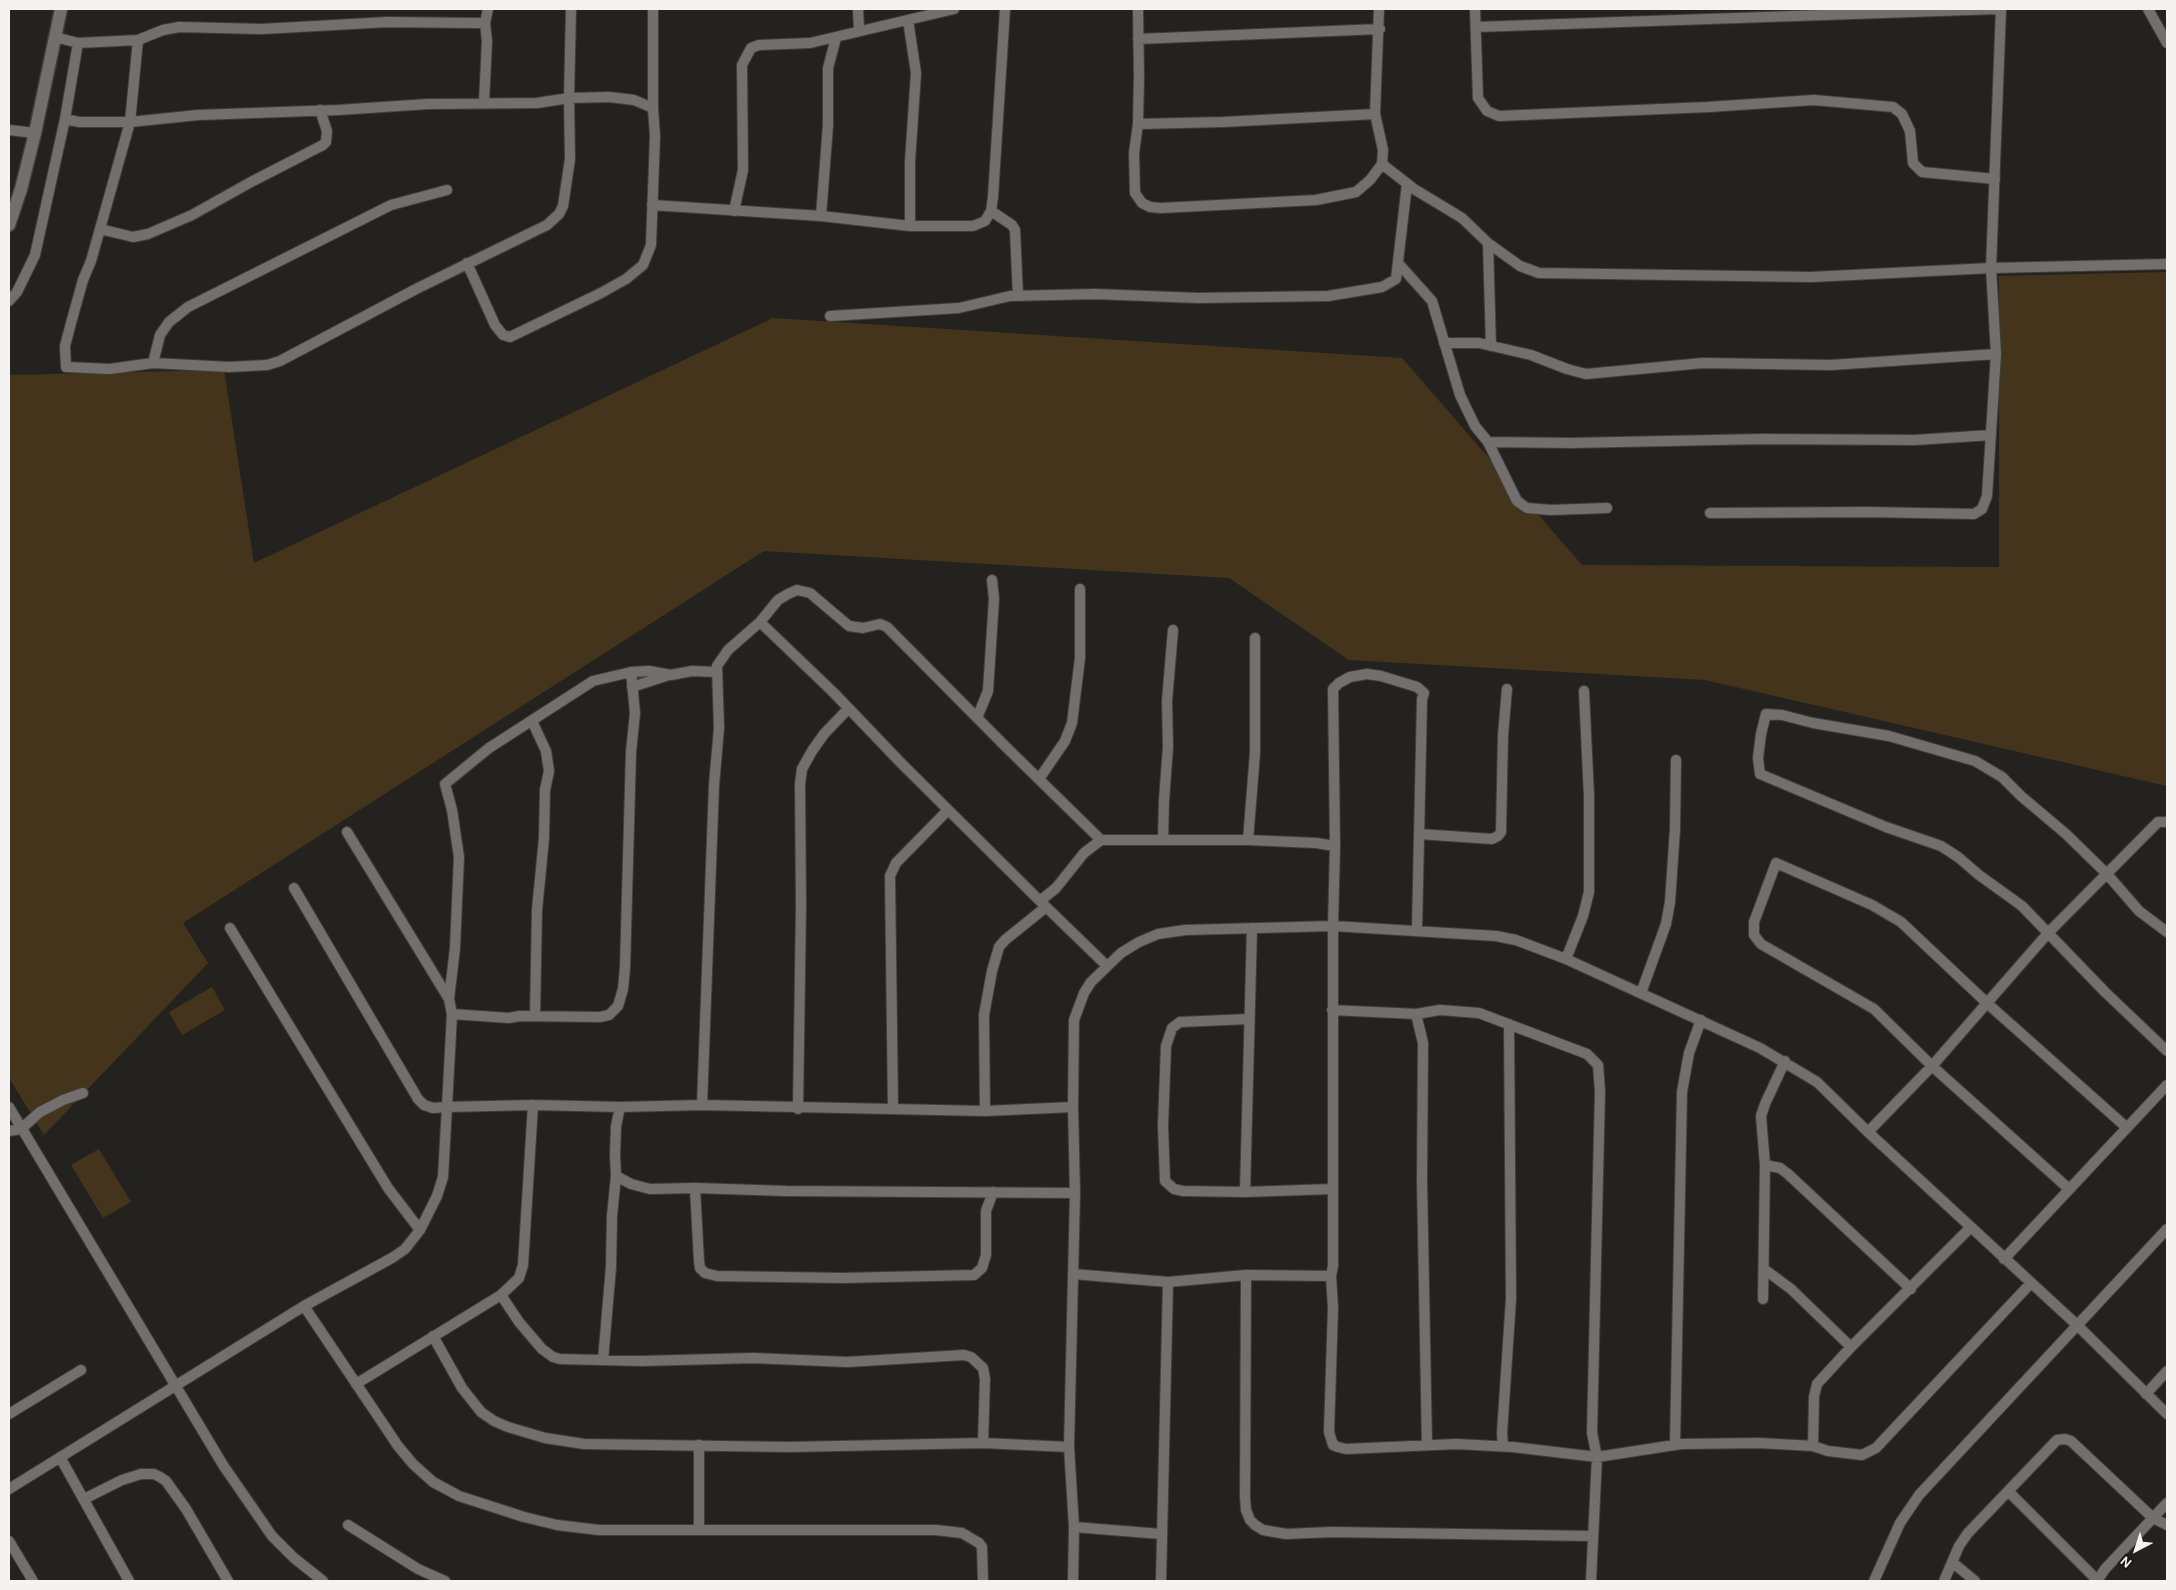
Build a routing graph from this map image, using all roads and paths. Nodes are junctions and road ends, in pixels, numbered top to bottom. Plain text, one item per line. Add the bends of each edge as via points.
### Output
1 (61, 9) edge
2 (488, 9) edge
3 (572, 9) edge
4 (654, 9) edge
5 (858, 9) edge
6 (954, 9) edge
7 (1005, 9) edge
8 (1138, 9) edge
9 (1379, 9) edge
10 (1475, 9) edge
11 (1997, 9) edge
12 (2002, 9) edge
13 (2148, 9) edge
14 (908, 20) junction
15 (485, 23) junction
16 (1476, 27) junction
17 (1380, 29) junction
18 (859, 30) junction
19 (55, 37) junction
20 (836, 38) junction
21 (1138, 39) junction
22 (138, 40) junction
23 (78, 43) junction
24 (2167, 43) edge
25 (569, 98) junction
26 (484, 102) junction
27 (653, 108) junction
28 (320, 110) junction
29 (1375, 114) junction
30 (65, 119) junction
31 (130, 122) junction
32 (1138, 124) junction
33 (9, 130) edge
34 (35, 133) junction
35 (1382, 164) junction
36 (1995, 179) junction
37 (1407, 184) junction
38 (447, 190) dead end
39 (652, 205) junction
40 (734, 211) junction
41 (991, 211) junction
42 (821, 216) junction
43 (9, 225) edge
44 (910, 226) junction
45 (100, 229) junction
46 (1488, 243) junction
47 (466, 263) junction
48 (1398, 263) junction
49 (2167, 264) edge
50 (1991, 268) junction
51 (1018, 296) junction
52 (9, 301) edge
53 (830, 316) dead end
54 (1444, 343) junction
55 (1492, 346) junction
56 (1996, 354) junction
57 (153, 363) junction
58 (1991, 436) junction
59 (1488, 442) junction
60 (1607, 508) dead end
61 (1710, 513) dead end
62 (992, 580) dead end
63 (1080, 588) dead end
64 (760, 622) junction
65 (1173, 630) dead end
66 (1256, 638) dead end
67 (631, 672) junction
68 (716, 672) junction
69 (671, 675) junction
70 (632, 687) junction
71 (1507, 689) dead end
72 (1584, 690) dead end
73 (848, 709) junction
74 (977, 718) junction
75 (532, 721) junction
76 (1676, 760) dead end
77 (1039, 779) junction
78 (948, 810) junction
79 (2167, 822) edge
80 (347, 832) dead end
81 (1419, 834) junction
82 (1101, 840) junction
83 (1163, 840) junction
84 (1248, 840) junction
85 (1335, 846) junction
86 (2107, 874) junction
87 (294, 888) dead end
88 (1043, 904) junction
89 (1333, 926) junction
90 (230, 928) dead end
91 (1252, 928) junction
92 (1417, 930) junction
93 (2049, 932) junction
94 (2167, 932) edge
95 (1566, 960) junction
96 (1107, 966) junction
97 (1641, 993) junction
98 (449, 999) junction
99 (1988, 1004) junction
100 (1332, 1010) junction
101 (452, 1014) junction
102 (1416, 1014) junction
103 (536, 1016) junction
104 (1250, 1019) junction
105 (1701, 1020) junction
106 (1509, 1024) junction
107 (2167, 1052) edge
108 (1785, 1061) junction
109 (1932, 1066) junction
110 (2167, 1085) edge
111 (83, 1094) dead end
112 (533, 1105) junction
113 (702, 1105) junction
114 (9, 1107) edge
115 (447, 1107) junction
116 (1073, 1107) junction
117 (620, 1108) junction
118 (893, 1108) junction
119 (798, 1109) junction
120 (985, 1111) junction
121 (2126, 1127) junction
122 (21, 1129) junction
123 (9, 1131) edge
124 (1868, 1132) junction
125 (1765, 1165) junction
126 (616, 1176) junction
127 (695, 1188) junction
128 (1332, 1189) junction
129 (2069, 1189) junction
130 (993, 1192) junction
131 (1245, 1192) junction
132 (1075, 1193) junction
133 (1971, 1227) junction
134 (2167, 1229) edge
135 (420, 1230) junction
136 (2004, 1259) junction
137 (1764, 1269) junction
138 (1073, 1274) junction
139 (1246, 1275) junction
140 (1331, 1276) junction
141 (1168, 1282) junction
142 (2031, 1283) junction
143 (1911, 1289) junction
144 (501, 1295) junction
145 (1763, 1299) dead end
146 (304, 1306) junction
147 (2077, 1325) junction
148 (434, 1336) junction
149 (1851, 1347) junction
150 (602, 1360) junction
151 (82, 1370) dead end
152 (2167, 1371) edge
153 (356, 1384) junction
154 (176, 1386) junction
155 (2146, 1394) junction
156 (9, 1414) edge
157 (2167, 1414) edge
158 (983, 1443) junction
159 (699, 1445) junction
160 (1675, 1445) junction
161 (1427, 1446) junction
162 (1503, 1446) junction
163 (1814, 1446) junction
164 (1069, 1447) junction
165 (1597, 1456) junction
166 (60, 1458) junction
167 (9, 1489) edge
168 (2008, 1492) junction
169 (84, 1499) junction
170 (2167, 1503) edge
171 (2153, 1518) junction
172 (348, 1525) dead end
173 (2167, 1525) edge
174 (1074, 1527) junction
175 (699, 1529) junction
176 (1161, 1534) junction
177 (1591, 1536) junction
178 (9, 1541) edge
179 (1952, 1562) junction
180 (2097, 1580) edge
181 (33, 1581) edge
182 (129, 1581) edge
183 (228, 1581) edge
184 (323, 1581) edge
185 (445, 1581) edge
186 (983, 1581) edge
187 (1073, 1581) edge
188 (1161, 1581) edge
189 (1591, 1581) edge
190 (1874, 1581) edge
191 (1944, 1581) edge
192 (1975, 1581) edge

1 - 19 street
2 - 15 street
3 - 25 street
4 - 27 street
5 - 18 street
6 - 14 street
7 - 41 street
8 - 21 street
9 - 17 street
10 - 16 street
11 - 16 street
12 - 36 street
13 - 24 street
14 - 18 street
14 - 44 street via 916,74 910,162
15 - 22 street via 388,22 262,29 179,27
15 - 26 street via 488,41
16 - 36 street via 1478,98 1487,111 1498,116 1814,100 1893,107 1902,114 1910,131 1913,163 1922,172
17 - 21 street
17 - 29 street
18 - 20 street
19 - 23 street
19 - 34 street
20 - 40 street via 751,48 742,65 743,170
20 - 42 street via 828,68 828,124
21 - 32 street
22 - 23 street
22 - 31 street
23 - 30 street
25 - 26 street via 537,103
25 - 27 street via 609,97 634,100
25 - 47 street via 570,159 559,214 547,225
26 - 28 street
27 - 39 street
28 - 31 street via 198,114
28 - 45 street via 327,131 323,145 192,215 148,234 133,236
29 - 32 street
29 - 35 street via 1383,150
30 - 31 street via 93,123
30 - 52 street via 35,255
31 - 45 street
32 - 35 street via 1134,152 1135,193 1142,203 1150,207 1316,200 1356,192
33 - 34 street
34 - 43 street via 22,189
35 - 37 street
36 - 50 street
37 - 46 street via 1462,218
37 - 48 street
38 - 57 street via 391,205 188,308 169,322 160,335
39 - 40 street
39 - 47 street via 650,245 643,265 636,272 512,337 503,335 495,325
40 - 42 street
41 - 44 street via 978,225
41 - 51 street via 1012,225 1014,230
42 - 44 street
45 - 57 street via 70,324 65,346 66,367 110,369
46 - 50 street via 1520,266 1539,273 1811,277
46 - 55 street
47 - 57 street via 280,361 228,367
48 - 51 street via 1396,279 1382,287 1328,296
48 - 54 street via 1432,300
49 - 50 street
50 - 56 street
51 - 53 street via 959,308
54 - 55 street
54 - 59 street via 1460,395 1475,426
55 - 56 street via 1531,355 1586,374 1703,363 1831,365
56 - 58 street
58 - 59 street via 1915,440
58 - 61 street via 1987,496 1982,509 1974,514
59 - 60 street via 1518,501 1527,508
62 - 74 street via 994,599 988,691
63 - 77 street via 1080,658 1072,723 1065,741
64 - 68 street via 728,650
64 - 73 street
64 - 74 street via 778,600 797,590 810,593 849,626 884,625
65 - 83 street via 1167,700
66 - 84 street via 1255,753
67 - 69 street
67 - 70 street
67 - 75 street via 593,681
68 - 69 street via 692,671
68 - 113 street via 719,728
69 - 70 street
70 - 103 street via 635,713 625,968 620,1001 609,1015 600,1017
71 - 81 street via 1501,832 1492,839
72 - 95 street via 1590,796 1589,892
73 - 78 street
73 - 119 street via 812,751 802,769 800,784
74 - 77 street
75 - 98 street via 489,748 445,784 459,857
75 - 103 street via 546,751 549,771 537,910
76 - 97 street via 1670,902 1666,924
77 - 82 street
78 - 88 street
78 - 118 street via 896,863 890,876
79 - 86 street via 2158,822
80 - 98 street
81 - 85 street via 1424,693 1403,682 1367,674 1350,676 1334,689
81 - 92 street
82 - 83 street
82 - 88 street via 1084,853
83 - 84 street
84 - 85 street
85 - 89 street
86 - 93 street
86 - 93 street via 2002,777 1975,760 1889,736 1766,714 1760,734 1760,774 1886,827 1941,846 2022,906
86 - 94 street via 2140,911
87 - 115 street via 418,1099 433,1108
88 - 96 street
88 - 120 street via 999,947 992,971 984,1015
89 - 91 street
89 - 92 street
89 - 100 street
90 - 135 street via 388,1188
91 - 96 street via 1158,934 1133,946
91 - 104 street
92 - 95 street via 1516,940
93 - 99 street
93 - 107 street
95 - 97 street
96 - 116 street via 1084,993 1074,1020
97 - 105 street
98 - 101 street
99 - 109 street
99 - 109 street via 1901,922 1872,905 1776,863 1754,922 1754,935 1761,944 1874,1009
99 - 121 street
100 - 102 street
100 - 128 street
101 - 103 street via 508,1018
101 - 115 street
102 - 106 street via 1440,1010 1479,1013
102 - 161 street via 1423,1043
104 - 131 street
104 - 131 street via 1180,1022 1172,1028 1166,1046 1163,1126 1163,1176 1168,1185 1183,1190
105 - 108 street
105 - 160 street via 1689,1053 1682,1092
106 - 162 street via 1511,1299
106 - 165 street via 1588,1054 1598,1065 1600,1101 1592,1433
108 - 124 street via 1817,1082
108 - 125 street via 1762,1116
109 - 124 street
109 - 129 street
110 - 121 street
111 - 122 street via 40,1112
112 - 115 street
112 - 117 street
112 - 144 street via 523,1265 519,1278
113 - 117 street
113 - 119 street
114 - 122 street
115 - 135 street via 443,1177
116 - 120 street
116 - 132 street
117 - 126 street via 616,1126
118 - 119 street
118 - 120 street
121 - 129 street
122 - 123 street
122 - 154 street
124 - 133 street
125 - 137 street
125 - 143 street via 1780,1168 1788,1174
126 - 127 street via 650,1189
126 - 150 street
127 - 130 street
127 - 130 street via 698,1261 705,1273 718,1276 842,1278 974,1275 982,1268 986,1255 986,1211
128 - 131 street
128 - 140 street
129 - 136 street
130 - 132 street
132 - 138 street
133 - 136 street
133 - 143 street
134 - 147 street
135 - 146 street via 405,1249 392,1258
136 - 142 street
137 - 145 street
137 - 149 street via 1791,1289
138 - 141 street
138 - 164 street
139 - 140 street
139 - 141 street
139 - 177 street via 1245,1497 1246,1510 1255,1525 1263,1530 1286,1534
140 - 161 street via 1334,1308 1329,1439 1333,1445 1346,1449
141 - 176 street
142 - 147 street
142 - 163 street via 1876,1448 1862,1455
143 - 149 street
144 - 148 street
144 - 150 street via 542,1349 553,1357
146 - 153 street
146 - 154 street
147 - 155 street
147 - 190 street via 1919,1495 1900,1523
148 - 153 street
148 - 159 street via 462,1388 481,1412 508,1427 545,1438 584,1444
149 - 163 street via 1817,1384
150 - 158 street via 753,1358 848,1362 964,1355 976,1360 983,1368 986,1392
151 - 156 street
152 - 155 street
153 - 175 street via 413,1464 433,1482 459,1496 557,1525 599,1530
154 - 166 street
154 - 184 street via 223,1465 272,1536
155 - 157 street
158 - 159 street via 790,1447
158 - 164 street
159 - 175 street
160 - 163 street via 1759,1443
160 - 165 street
161 - 162 street
162 - 165 street
164 - 174 street
165 - 177 street
166 - 167 street
166 - 169 street
168 - 171 street via 2057,1440 2065,1439 2071,1441
168 - 179 street via 1968,1533
168 - 180 street
169 - 182 street
169 - 183 street via 141,1474 160,1477 186,1509
170 - 171 street
171 - 173 street
171 - 180 street
172 - 185 street via 418,1569
174 - 176 street
174 - 187 street
175 - 186 street via 936,1530 962,1533 982,1547
176 - 188 street
177 - 189 street
178 - 181 street
179 - 191 street
179 - 192 street

